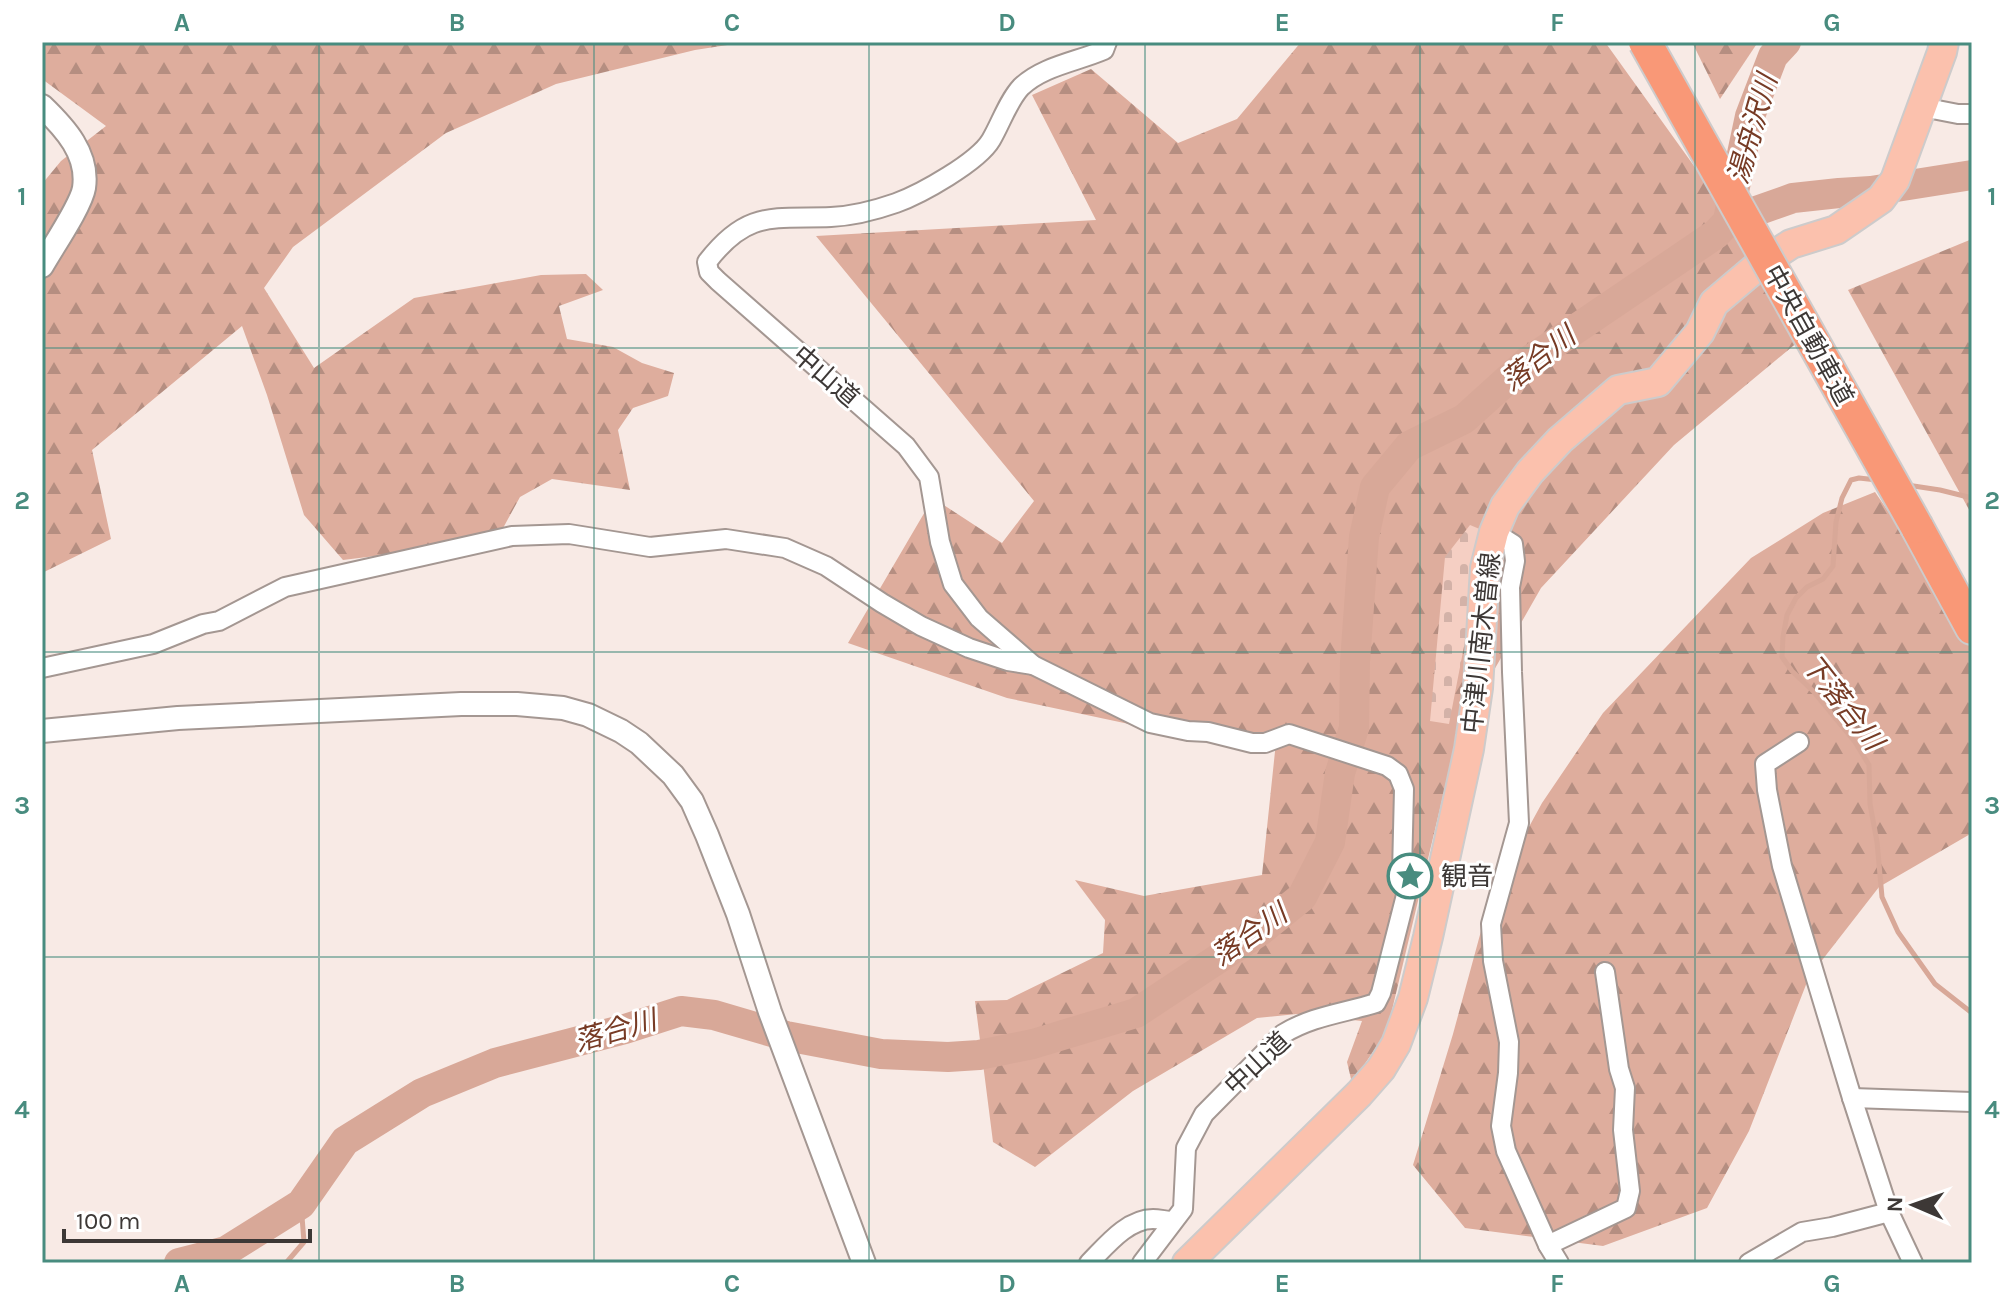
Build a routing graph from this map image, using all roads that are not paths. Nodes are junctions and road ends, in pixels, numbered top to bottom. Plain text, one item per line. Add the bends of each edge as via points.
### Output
1 (1107, 42) edge
2 (1645, 42) edge
3 (1669, 42) edge
4 (1944, 42) edge
5 (42, 106) edge
6 (1922, 107) junction
7 (1972, 114) edge
8 (42, 266) edge
9 (1924, 522) junction
10 (1494, 532) junction
11 (1972, 586) edge
12 (1972, 628) edge
13 (1033, 665) junction
14 (42, 668) edge
15 (42, 731) edge
16 (1799, 742) dead end
17 (1605, 972) dead end
18 (1852, 1098) junction
19 (1972, 1102) edge
20 (1889, 1212) junction
21 (1173, 1221) junction
22 (1548, 1245) junction
23 (864, 1263) edge
24 (1089, 1263) edge
25 (1142, 1263) edge
26 (1187, 1263) edge
27 (1559, 1263) edge
28 (1749, 1263) edge
29 (1913, 1263) edge

1 - 13 street, 中山道 via 1104,50 1038,74 1019,89 989,143 968,163 919,192 834,217 760,220 723,242 707,262 718,281 906,446 929,477 953,584 979,618
2 - 9 highway, 中央自動車道, bridge
3 - 9 highway, 中央自動車道
4 - 6 main road, 中津川南木曽線
5 - 8 street via 75,144 84,187
6 - 7 street
6 - 10 main road, 中津川南木曽線 via 1888,189 1836,230 1791,244 1714,303 1700,332 1658,382 1618,390 1560,440 1505,506
9 - 11 highway, 中央自動車道
9 - 12 highway, 中央自動車道
10 - 22 street via 1513,544 1515,561 1510,587 1519,823 1491,924 1509,1042 1501,1126 1506,1151
10 - 26 main road, 中津川南木曽線 via 1485,568 1469,749 1413,998 1396,1044 1359,1094
13 - 14 street via 969,648 921,626 826,566 785,548 726,539 650,547 569,534 512,536 285,587 219,621 153,644
13 - 21 street, 中山道 via 1150,723 1252,743 1289,734 1387,766 1398,774 1404,789 1406,895 1376,1003 1329,1014 1283,1034 1204,1114 1186,1148 1183,1209
15 - 23 street via 178,718 517,704 563,708 621,731 673,775 692,801
16 - 18 street via 1765,764 1767,790 1782,866
17 - 22 street via 1625,1088 1623,1130 1630,1191 1626,1208
18 - 19 street
18 - 20 street
20 - 28 street via 1802,1232
20 - 29 street
21 - 24 street via 1134,1223
21 - 25 street, 中山道
22 - 27 street

